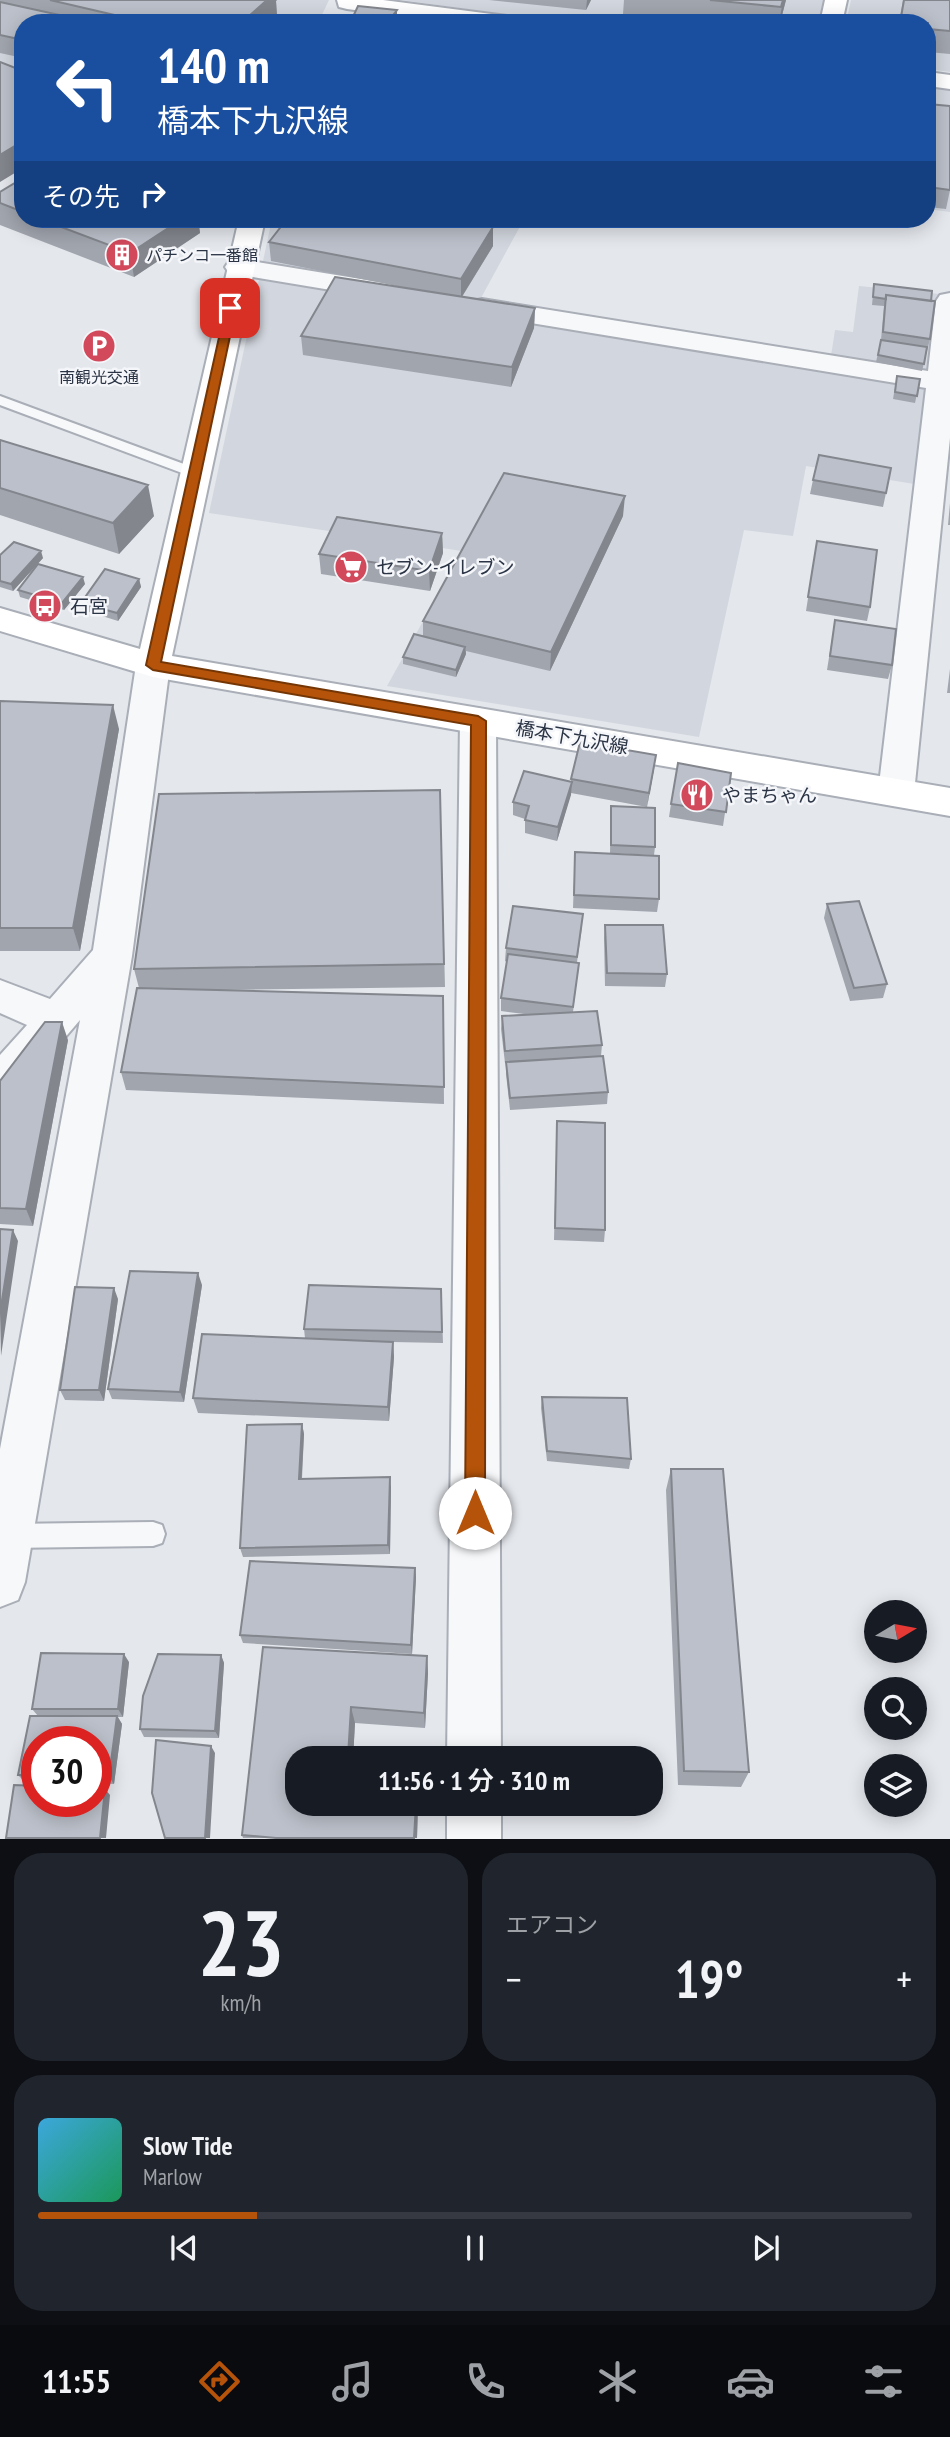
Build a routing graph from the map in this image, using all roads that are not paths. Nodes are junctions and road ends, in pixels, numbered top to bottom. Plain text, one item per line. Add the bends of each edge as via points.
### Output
1 (348, 1) edge
2 (442, 14) edge
3 (250, 228) edge
4 (239, 267) junction
5 (406, 294) edge
6 (950, 301) edge
7 (461, 303) edge
8 (947, 351) edge
9 (940, 382) junction
10 (0, 400) edge
11 (195, 473) junction
12 (0, 619) edge
13 (153, 665) junction
14 (478, 721) junction
15 (896, 793) junction
16 (950, 802) edge
17 (112, 956) junction
18 (0, 996) edge
19 (55, 1019) junction
20 (0, 1084) edge
21 (153, 1534) dead end
22 (8, 1536) junction
23 (0, 1582) edge
24 (474, 1746) edge
25 (474, 1816) edge
26 (474, 1839) edge

1 - 2 street
3 - 4 street
4 - 5 street
4 - 11 street
6 - 8 street
7 - 9 street
8 - 9 street
9 - 15 street
10 - 11 lane
11 - 13 street
12 - 13 street, 橋本下九沢線
13 - 14 street, 橋本下九沢線
13 - 17 street
14 - 15 street, 橋本下九沢線
14 - 24 street
15 - 16 street, 橋本下九沢線
17 - 19 street
17 - 22 street
18 - 19 street
19 - 20 street
21 - 22 lane
22 - 23 street
25 - 26 street

